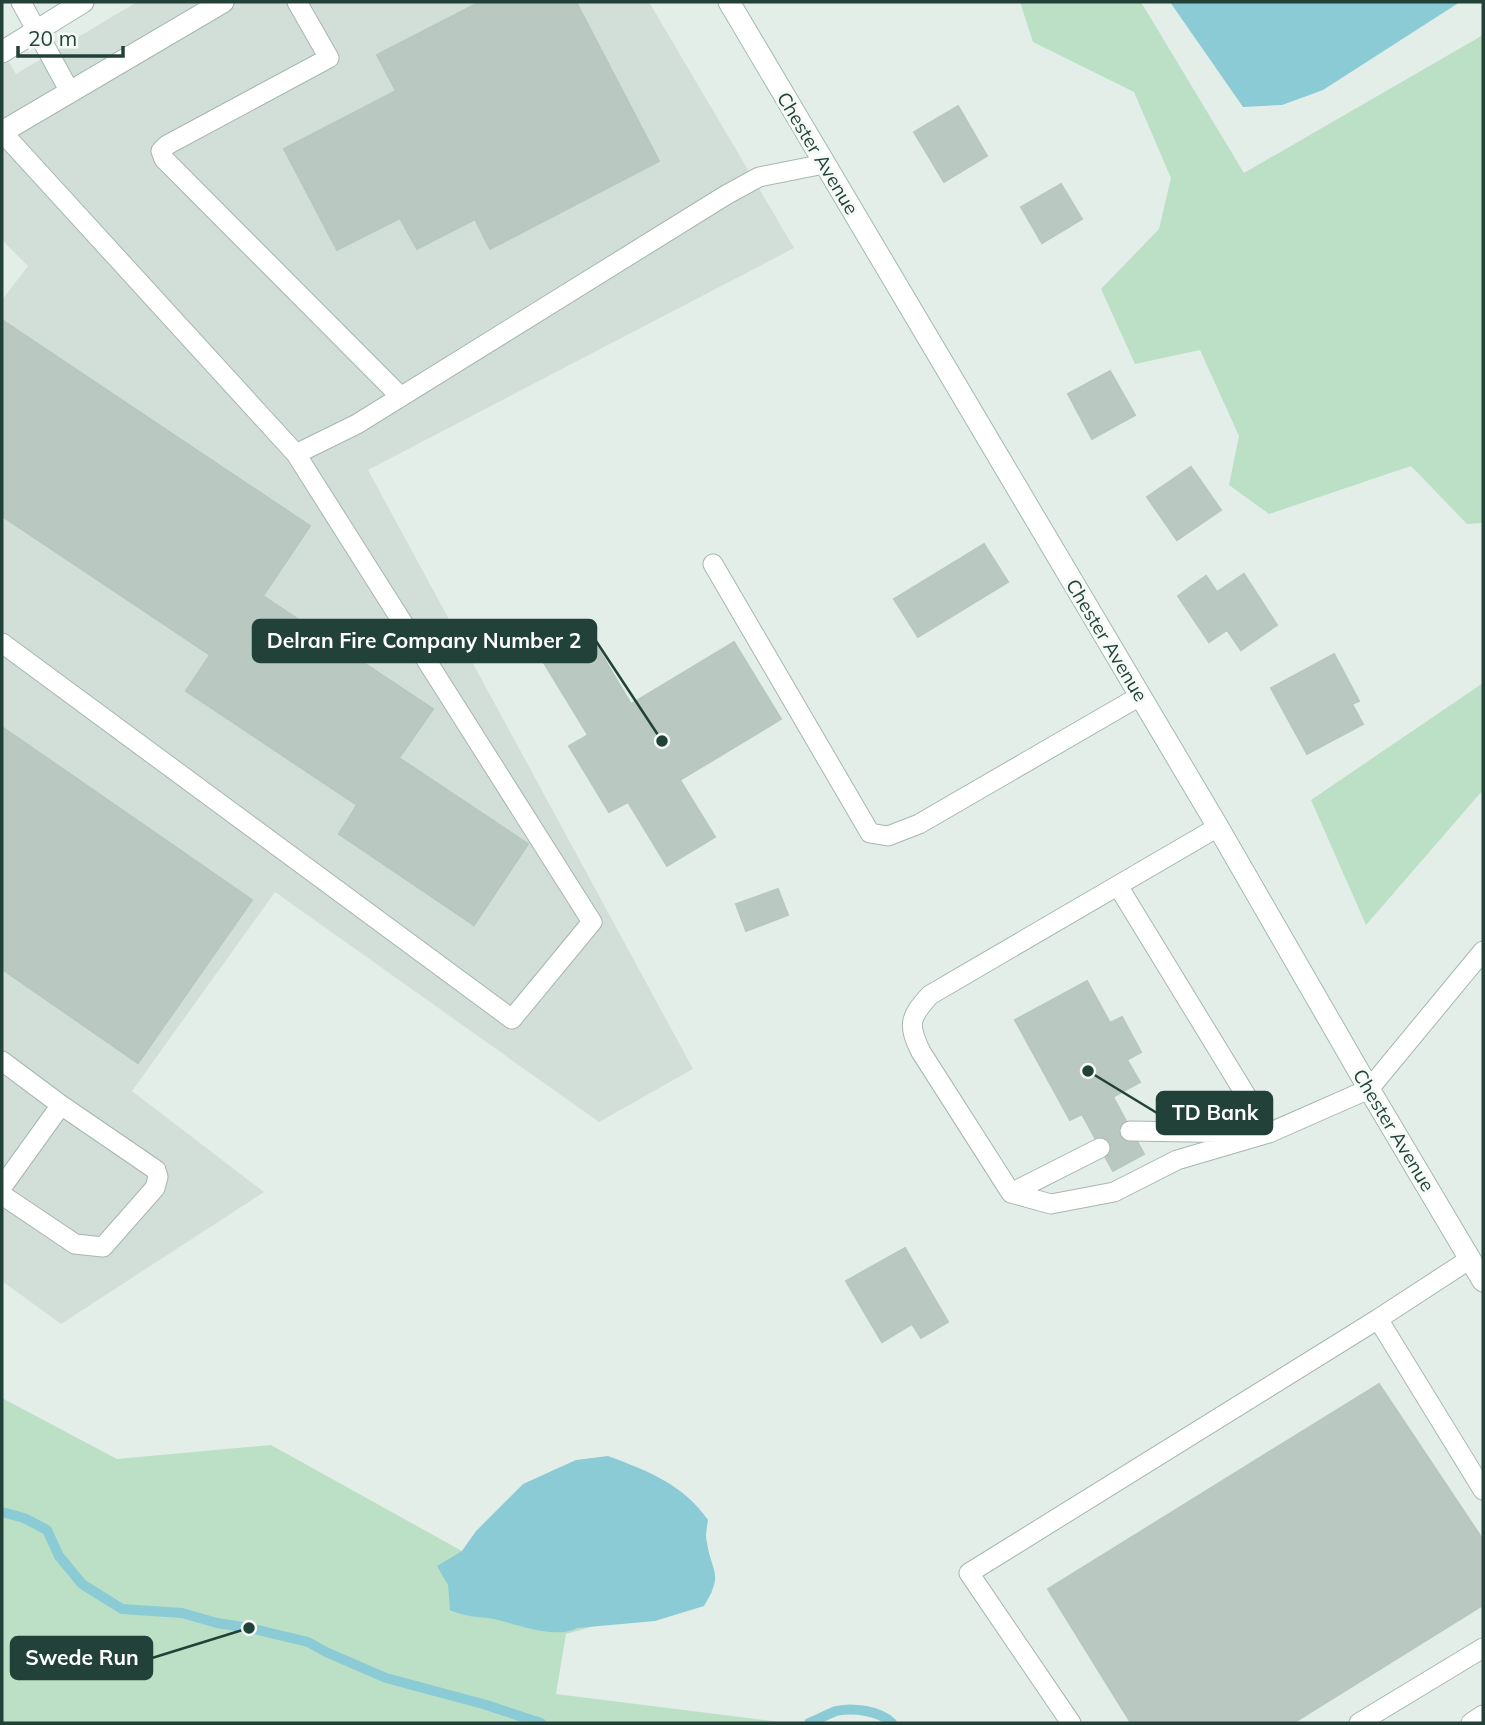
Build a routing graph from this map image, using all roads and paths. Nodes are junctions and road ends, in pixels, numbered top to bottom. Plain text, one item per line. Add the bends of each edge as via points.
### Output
1 (21, 2) edge
2 (83, 2) edge
3 (223, 2) edge
4 (297, 2) edge
5 (729, 2) edge
6 (37, 30) junction
7 (2, 52) edge
8 (70, 92) junction
9 (2, 132) edge
10 (824, 164) junction
11 (401, 397) junction
12 (296, 454) junction
13 (713, 564) dead end
14 (2, 643) edge
15 (1140, 696) junction
16 (1218, 827) junction
17 (1118, 886) junction
18 (1483, 951) edge
19 (2, 1061) edge
20 (1369, 1089) junction
21 (61, 1105) junction
22 (1130, 1131) dead end
23 (1269, 1133) junction
24 (1100, 1148) dead end
25 (2, 1187) edge
26 (1011, 1193) junction
27 (2, 1195) edge
28 (1470, 1259) junction
29 (1483, 1281) edge
30 (1378, 1319) junction
31 (1483, 1490) edge
32 (1483, 1648) edge
33 (1483, 1715) edge
34 (1071, 1723) edge
35 (1359, 1723) edge
36 (1471, 1723) edge

1 - 6 lane
2 - 6 street
3 - 8 street
4 - 11 lane via 329,58 167,145 161,151 163,159
5 - 10 street, Chester Avenue
6 - 7 street
6 - 8 lane
8 - 9 street
9 - 12 lane
10 - 11 lane via 759,177 726,195
10 - 15 street, Chester Avenue
11 - 12 lane
12 - 14 lane via 593,922 513,1019
13 - 15 lane via 870,833 888,836 919,824
15 - 16 street, Chester Avenue
16 - 17 lane
16 - 20 street, Chester Avenue
17 - 23 lane
17 - 26 lane via 930,995 914,1013 913,1035 921,1052
18 - 20 lane
19 - 21 lane
20 - 23 lane
20 - 28 street, Chester Avenue
21 - 25 lane
21 - 27 lane via 156,1170 155,1188 103,1247 75,1244
22 - 23 lane
23 - 26 lane via 1177,1160 1114,1192 1051,1203
24 - 26 lane
28 - 29 street, Chester Avenue
28 - 30 lane
30 - 31 lane
30 - 34 lane via 969,1573
32 - 35 lane
33 - 36 lane

